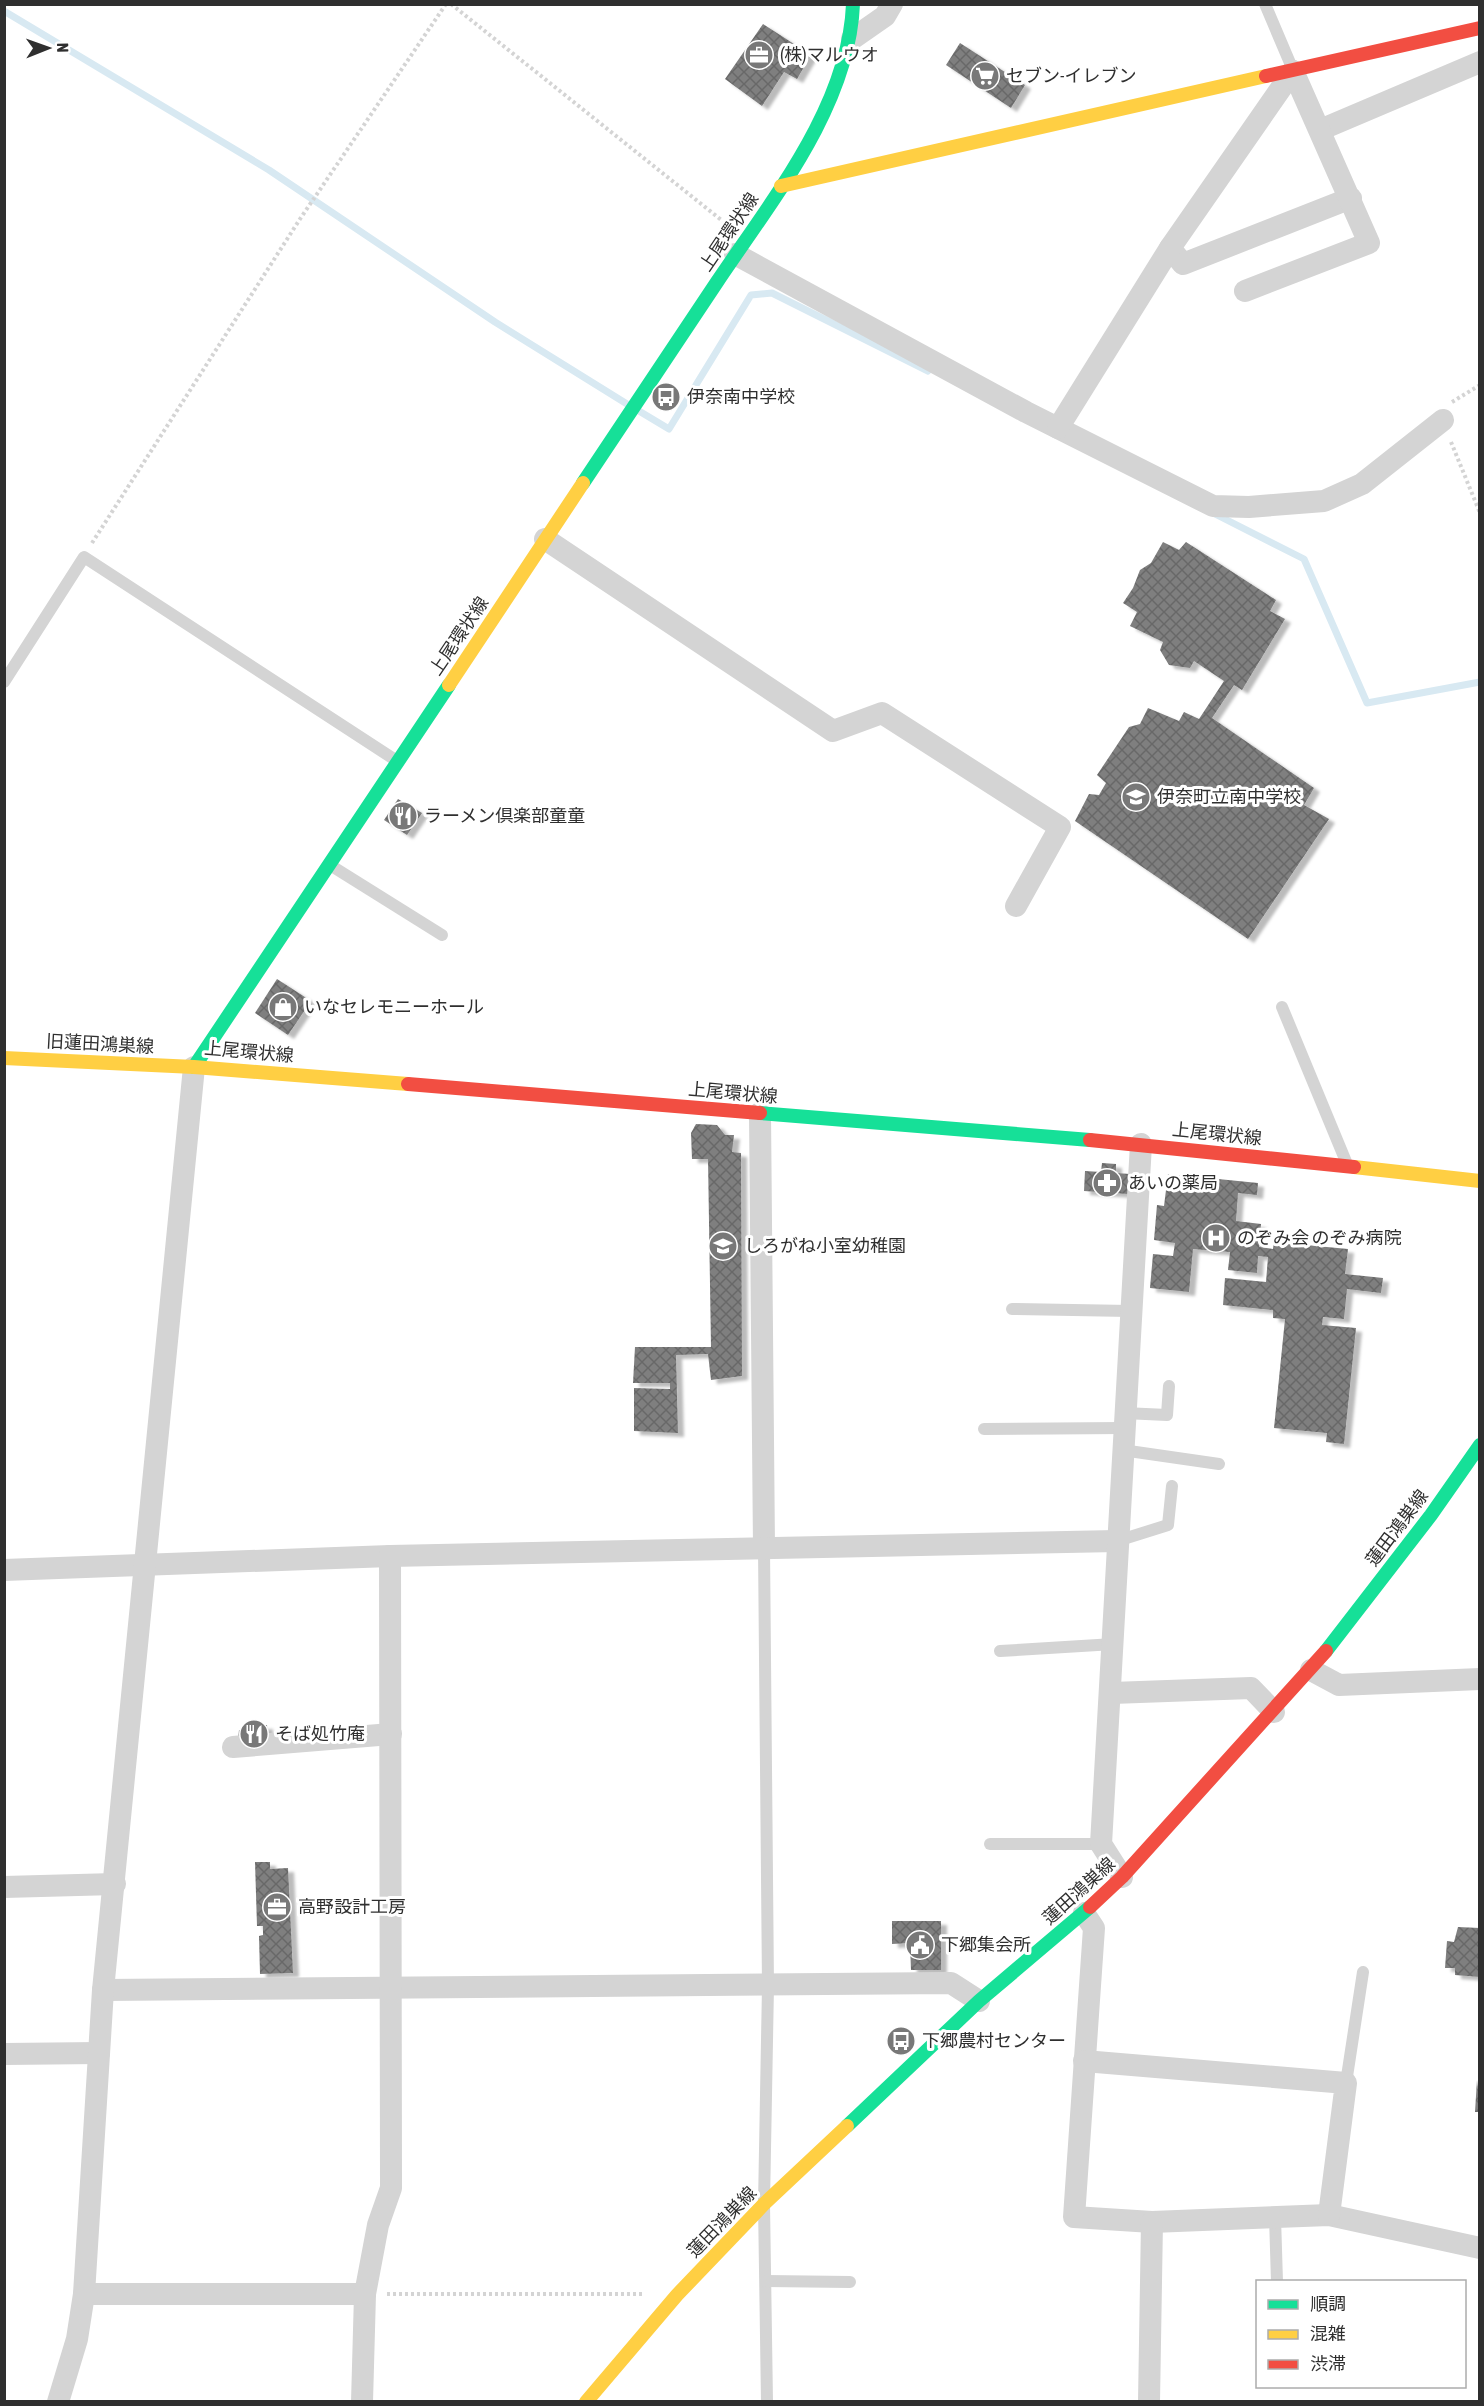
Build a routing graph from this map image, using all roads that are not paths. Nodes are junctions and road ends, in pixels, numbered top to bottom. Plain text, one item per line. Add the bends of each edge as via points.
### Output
1 (853, 4) edge
2 (892, 4) edge
3 (1264, 4) edge
4 (1479, 28) edge
5 (852, 39) junction
6 (1479, 62) edge
7 (1293, 71) junction
8 (1320, 130) junction
9 (781, 186) junction
10 (1351, 198) junction
11 (741, 247) junction
12 (1170, 248) junction
13 (1245, 291) dead end
14 (1443, 420) road end
15 (1058, 428) junction
16 (545, 539) junction
17 (4, 682) edge
18 (397, 761) junction
19 (329, 864) junction
20 (1016, 906) dead end
21 (442, 934) dead end
22 (1282, 1007) dead end
23 (4, 1058) edge
24 (194, 1066) junction
25 (760, 1113) junction
26 (1141, 1144) junction
27 (1348, 1166) junction
28 (1479, 1181) edge
29 (1012, 1309) dead end
30 (1130, 1311) junction
31 (1169, 1386) dead end
32 (984, 1429) dead end
33 (1123, 1431) junction
34 (1479, 1445) edge
35 (1219, 1464) dead end
36 (1172, 1486) dead end
37 (1117, 1540) junction
38 (764, 1548) junction
39 (390, 1556) junction
40 (146, 1564) junction
41 (4, 1570) edge
42 (1114, 1644) junction
43 (1000, 1651) dead end
44 (1311, 1670) junction
45 (1479, 1678) edge
46 (1112, 1693) junction
47 (1274, 1712) junction
48 (391, 1734) junction
49 (233, 1747) dead end
50 (990, 1844) dead end
51 (1101, 1844) junction
52 (1122, 1876) junction
53 (115, 1884) junction
54 (4, 1887) edge
55 (1084, 1913) junction
56 (1363, 1972) dead end
57 (392, 1986) junction
58 (768, 1986) junction
59 (103, 1990) junction
60 (979, 2001) junction
61 (99, 2053) junction
62 (4, 2054) edge
63 (1084, 2061) junction
64 (1346, 2083) junction
65 (764, 2204) junction
66 (1329, 2215) junction
67 (1275, 2217) junction
68 (1152, 2222) junction
69 (1479, 2248) edge
70 (1277, 2280) edge
71 (766, 2281) junction
72 (850, 2282) dead end
73 (84, 2294) junction
74 (365, 2294) junction
75 (58, 2402) edge
76 (362, 2402) edge
77 (586, 2402) edge
78 (767, 2402) edge
79 (1149, 2402) edge

1 - 5 main road, 上尾環状線
2 - 5 street via 885,16
3 - 7 lane
4 - 7 main road
5 - 9 main road, 上尾環状線 via 841,79
6 - 8 street
7 - 8 street
7 - 9 main road
7 - 12 street
8 - 10 street
9 - 11 main road, 上尾環状線
10 - 12 street via 1183,264
10 - 13 street via 1369,243
11 - 15 street
11 - 16 main road, 上尾環状線
12 - 15 street
14 - 15 street via 1362,484 1323,501 1249,507 1213,506
16 - 18 main road, 上尾環状線
16 - 20 street via 833,731 882,713 1060,827
17 - 18 lane via 84,557
18 - 19 main road, 上尾環状線
19 - 21 lane
19 - 24 main road, 上尾環状線
22 - 27 lane
23 - 24 main road, 旧蓮田鴻巣線
24 - 25 main road, 上尾環状線
24 - 40 street
25 - 26 main road, 上尾環状線
25 - 38 street
26 - 27 main road, 上尾環状線
26 - 30 street
27 - 28 main road, 上尾環状線
29 - 30 lane
30 - 33 street
31 - 33 lane via 1167,1415
32 - 33 lane
33 - 35 lane
33 - 37 street
34 - 44 main road, 蓮田鴻巣線 via 1431,1515
36 - 37 lane via 1168,1525
37 - 38 street
37 - 42 street
38 - 39 street
38 - 58 lane
39 - 40 street
39 - 48 street
40 - 41 street
40 - 53 street
42 - 43 lane
42 - 46 street
44 - 45 street via 1339,1685
44 - 47 main road, 蓮田鴻巣線
46 - 47 street via 1251,1688
46 - 51 street
47 - 52 main road, 蓮田鴻巣線
48 - 49 street
48 - 57 street
50 - 51 lane
51 - 52 street
52 - 55 main road, 蓮田鴻巣線
53 - 54 street
53 - 59 street
55 - 60 main road, 蓮田鴻巣線
55 - 63 street via 1094,1928
56 - 64 lane
57 - 58 street
57 - 59 street
57 - 74 street via 391,2188 378,2225
58 - 60 street via 951,1983
58 - 65 lane
59 - 61 street
60 - 65 main road, 蓮田鴻巣線
61 - 62 street
61 - 73 street
63 - 64 street
63 - 68 street via 1074,2217
64 - 66 street
65 - 71 lane
65 - 77 main road, 蓮田鴻巣線 via 677,2295
66 - 67 street
66 - 69 street
67 - 68 street
67 - 70 lane
68 - 79 street
71 - 72 lane
71 - 78 lane
73 - 74 street
73 - 75 street via 77,2339
74 - 76 street

